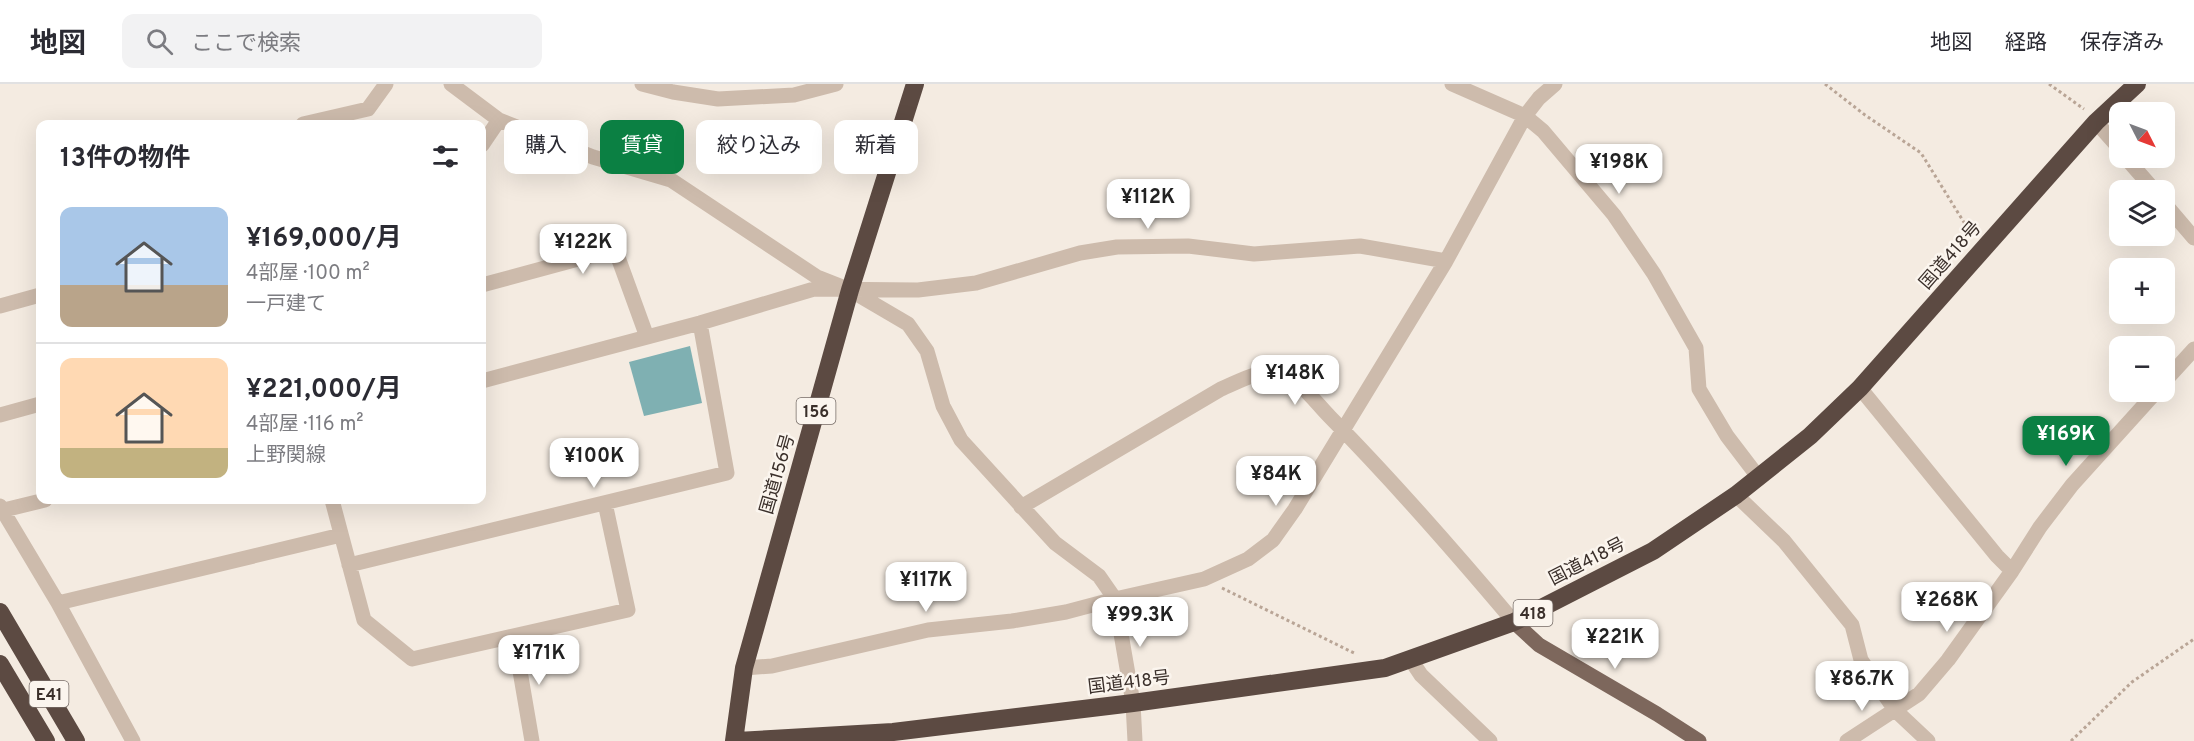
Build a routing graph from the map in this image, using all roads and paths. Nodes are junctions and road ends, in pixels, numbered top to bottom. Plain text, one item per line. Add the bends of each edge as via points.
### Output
1 (386, 84) edge
2 (451, 84) edge
3 (642, 84) edge
4 (836, 84) edge
5 (915, 84) edge
6 (1452, 84) edge
7 (1555, 84) edge
8 (1825, 84) edge
9 (2049, 84) edge
10 (2137, 84) edge
11 (1525, 116) junction
12 (320, 120) edge
13 (499, 120) junction
14 (2096, 122) junction
15 (2109, 137) edge
16 (486, 139) edge
17 (2135, 168) edge
18 (2145, 180) edge
19 (2175, 216) edge
20 (2194, 238) edge
21 (1988, 244) junction
22 (1446, 261) junction
23 (486, 284) edge
24 (850, 290) junction
25 (36, 296) edge
26 (0, 306) edge
27 (700, 323) junction
28 (647, 337) junction
29 (2194, 349) edge
30 (2175, 370) edge
31 (486, 380) edge
32 (1860, 388) junction
33 (2147, 402) edge
34 (36, 405) edge
35 (0, 415) edge
36 (1343, 430) junction
37 (1759, 478) junction
38 (1736, 495) junction
39 (36, 502) edge
40 (605, 503) junction
41 (333, 504) edge
42 (1021, 507) junction
43 (1, 509) edge
44 (341, 535) junction
45 (349, 565) junction
46 (2012, 571) junction
47 (1204, 579) junction
48 (1115, 598) junction
49 (58, 603) junction
50 (0, 612) edge
51 (1514, 622) junction
52 (514, 636) junction
53 (2194, 639) edge
54 (1411, 660) junction
55 (0, 664) edge
56 (744, 668) junction
57 (1385, 668) junction
58 (1133, 703) junction
59 (1895, 710) junction
60 (46, 741) edge
61 (76, 741) edge
62 (133, 741) edge
63 (532, 741) edge
64 (735, 741) edge
65 (1135, 741) edge
66 (1490, 741) edge
67 (1699, 741) edge
68 (1847, 741) edge
69 (1928, 741) edge
70 (2071, 741) edge

1 - 12 street via 368,109
2 - 13 street
3 - 4 street via 718,99 794,95
5 - 24 highway, 国道156号 / 156
6 - 11 street
7 - 11 street
8 - 21 path via 1921,153 1965,224
9 - 14 path
10 - 14 highway, 国道418号 / 418
11 - 22 street
11 - 37 street via 1543,131 1614,214 1654,274 1696,348 1699,389
13 - 16 street
13 - 24 street via 593,157 671,180 817,277
14 - 15 street
14 - 21 highway, 国道418号 / 418
17 - 18 street
19 - 20 street
21 - 32 highway, 国道418号 / 418
22 - 24 street via 1360,246 1254,254 1188,246 1117,247 1080,253 976,284 918,290
22 - 36 street
23 - 28 street via 615,249
24 - 27 street via 814,289
24 - 42 street via 908,324 927,351 943,406 961,440
24 - 56 highway, 国道156号 / 156
25 - 26 street
27 - 28 street
27 - 40 street via 727,473
28 - 31 street
29 - 30 street
32 - 37 highway, 国道418号 / 418
32 - 46 street
33 - 46 street via 2072,485
34 - 35 street
36 - 42 street via 1294,381 1281,373 1257,373 1221,389
36 - 47 street via 1273,540 1248,559
36 - 51 street
37 - 38 highway, 国道418号 / 418
38 - 51 highway, 国道418号 / 418 via 1653,551
38 - 59 street via 1784,542 1852,625 1861,660
39 - 43 street
40 - 45 street
40 - 52 street via 628,610
41 - 44 street
42 - 48 street via 1055,543 1099,576
43 - 49 street
44 - 45 street
44 - 49 street
45 - 52 street via 364,620 412,659
46 - 59 street via 1941,669 1919,694
47 - 48 street
47 - 57 path
48 - 56 street via 1066,612 928,630 772,666
48 - 58 street
49 - 62 street
50 - 61 highway, E41
51 - 54 highway, 国道418号 / 418
51 - 67 main road via 1539,645
52 - 63 street
53 - 70 path via 2132,682
54 - 57 highway, 国道418号 / 418
54 - 66 street via 1421,675
55 - 60 highway, E41
56 - 64 highway, 国道156号 / 156
57 - 58 highway, 国道418号 / 418
58 - 64 highway, 国道418号 / 418 via 892,732
58 - 65 street
59 - 68 street
59 - 69 street

